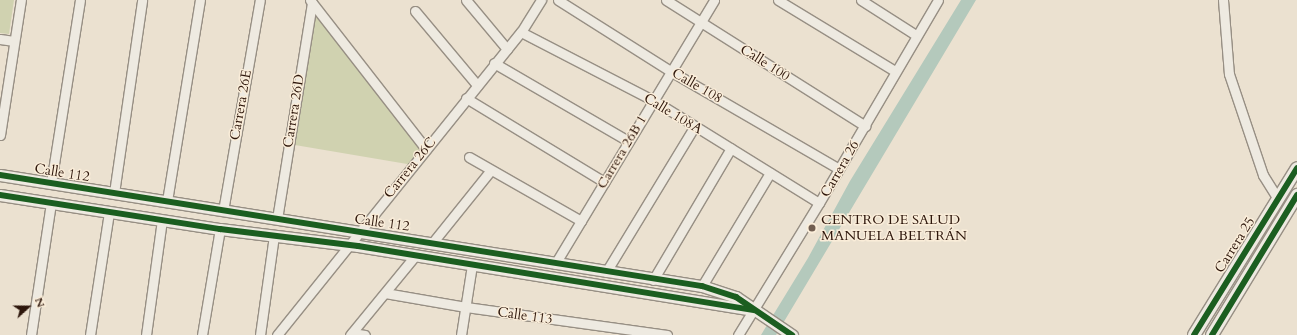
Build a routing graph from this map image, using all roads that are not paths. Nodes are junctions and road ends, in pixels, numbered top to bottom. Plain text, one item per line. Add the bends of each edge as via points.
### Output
1 (20, 0) edge
2 (80, 0) edge
3 (142, 0) edge
4 (200, 0) edge
5 (260, 0) edge
6 (466, 0) edge
7 (540, 0) edge
8 (558, 0) edge
9 (666, 0) edge
10 (714, 0) edge
11 (778, 0) edge
12 (860, 0) edge
13 (938, 0) edge
14 (1223, 0) edge
15 (311, 1) edge
16 (415, 11) dead end
17 (701, 22) junction
18 (521, 32) junction
19 (916, 35) junction
20 (0, 39) edge
21 (14, 41) junction
22 (507, 49) junction
23 (494, 63) junction
24 (895, 71) junction
25 (672, 72) junction
26 (477, 84) junction
27 (466, 98) junction
28 (653, 100) junction
29 (865, 126) junction
30 (694, 127) junction
31 (0, 135) edge
32 (628, 141) junction
33 (731, 148) junction
34 (426, 149) junction
35 (469, 157) dead end
36 (1297, 168) edge
37 (839, 169) junction
38 (490, 171) junction
39 (770, 173) junction
40 (0, 175) edge
41 (604, 182) junction
42 (51, 183) junction
43 (114, 193) junction
44 (0, 195) edge
45 (1297, 195) edge
46 (1278, 199) junction
47 (167, 202) junction
48 (51, 203) junction
49 (819, 204) junction
50 (223, 210) junction
51 (110, 212) junction
52 (277, 219) junction
53 (162, 220) junction
54 (582, 221) junction
55 (220, 229) junction
56 (360, 232) junction
57 (274, 236) junction
58 (433, 242) junction
59 (349, 245) junction
60 (415, 256) junction
61 (555, 264) junction
62 (472, 265) junction
63 (606, 272) junction
64 (653, 280) junction
65 (702, 286) junction
66 (385, 293) junction
67 (466, 307) junction
68 (757, 312) junction
69 (351, 334) edge
70 (31, 335) edge
71 (90, 335) edge
72 (146, 335) edge
73 (202, 335) edge
74 (260, 335) edge
75 (277, 335) edge
76 (365, 335) edge
77 (461, 335) edge
78 (667, 335) edge
79 (738, 335) edge
80 (792, 335) edge
81 (1194, 335) edge
82 (1212, 335) edge

1 - 21 street
2 - 42 street
3 - 43 street
4 - 47 street
5 - 50 street, Carrera 26E
6 - 22 street
7 - 18 street, Carrera 26C
8 - 25 street, Calle 108
9 - 17 street, Calle 100
10 - 17 street, Carrera 26B 1
11 - 24 street
12 - 19 street
13 - 19 street, Carrera 26
14 - 46 street via 1229,74 1263,175
15 - 34 street
15 - 52 street, Carrera 26D
16 - 26 street
17 - 25 street, Carrera 26B 1
17 - 29 street, Calle 100
18 - 22 street, Carrera 26C
18 - 28 street, Calle 108A
19 - 24 street, Carrera 26
20 - 21 street
21 - 31 street
22 - 23 street, Carrera 26C
23 - 26 street, Carrera 26C
23 - 32 street
24 - 29 street, Carrera 26
25 - 28 street, Carrera 26B 1
25 - 37 street, Calle 108
26 - 27 street, Carrera 26C
27 - 34 street, Carrera 26C
27 - 41 street
28 - 30 street, Calle 108A
28 - 32 street, Carrera 26B 1
29 - 37 street, Carrera 26
30 - 33 street, Calle 108A
30 - 63 street
32 - 41 street, Carrera 26B 1
33 - 39 street, Calle 108A
33 - 64 street
34 - 56 street, Carrera 26C
35 - 38 street
36 - 46 main road, Carrera 25
37 - 49 street, Carrera 26
38 - 54 street
38 - 58 street
39 - 49 street, Calle 108A
39 - 65 street
40 - 42 street, Calle 112
41 - 54 street, Carrera 26B 1
42 - 43 street, Calle 112
43 - 47 street, Calle 112
44 - 48 street, Calle 112
45 - 82 main road, Carrera 25
46 - 81 main road, Carrera 25
47 - 50 street, Calle 112
48 - 51 street, Calle 112
48 - 70 street
49 - 68 street, Carrera 26
50 - 52 street, Calle 112
51 - 53 street, Calle 112
51 - 71 street
52 - 56 street, Calle 112
53 - 55 street, Calle 112
53 - 72 street
54 - 61 street, Carrera 26B 1
55 - 57 street, Calle 112
55 - 73 street
56 - 58 street, Calle 112
56 - 59 street, Carrera 26C
57 - 59 street, Calle 112
57 - 74 street
58 - 61 street, Calle 112
59 - 60 street, Calle 112
59 - 75 street, Carrera 26C
60 - 62 street, Calle 112
60 - 66 street
61 - 63 street, Calle 112
62 - 67 street
62 - 68 street, Calle 112
63 - 64 street, Calle 112
64 - 65 street, Calle 112
65 - 68 street, Calle 112 via 736,297
66 - 67 street, Calle 113
66 - 69 street
67 - 77 street
67 - 78 street, Calle 113
68 - 79 street, Carrera 26
68 - 80 street, Calle 112
69 - 76 street

